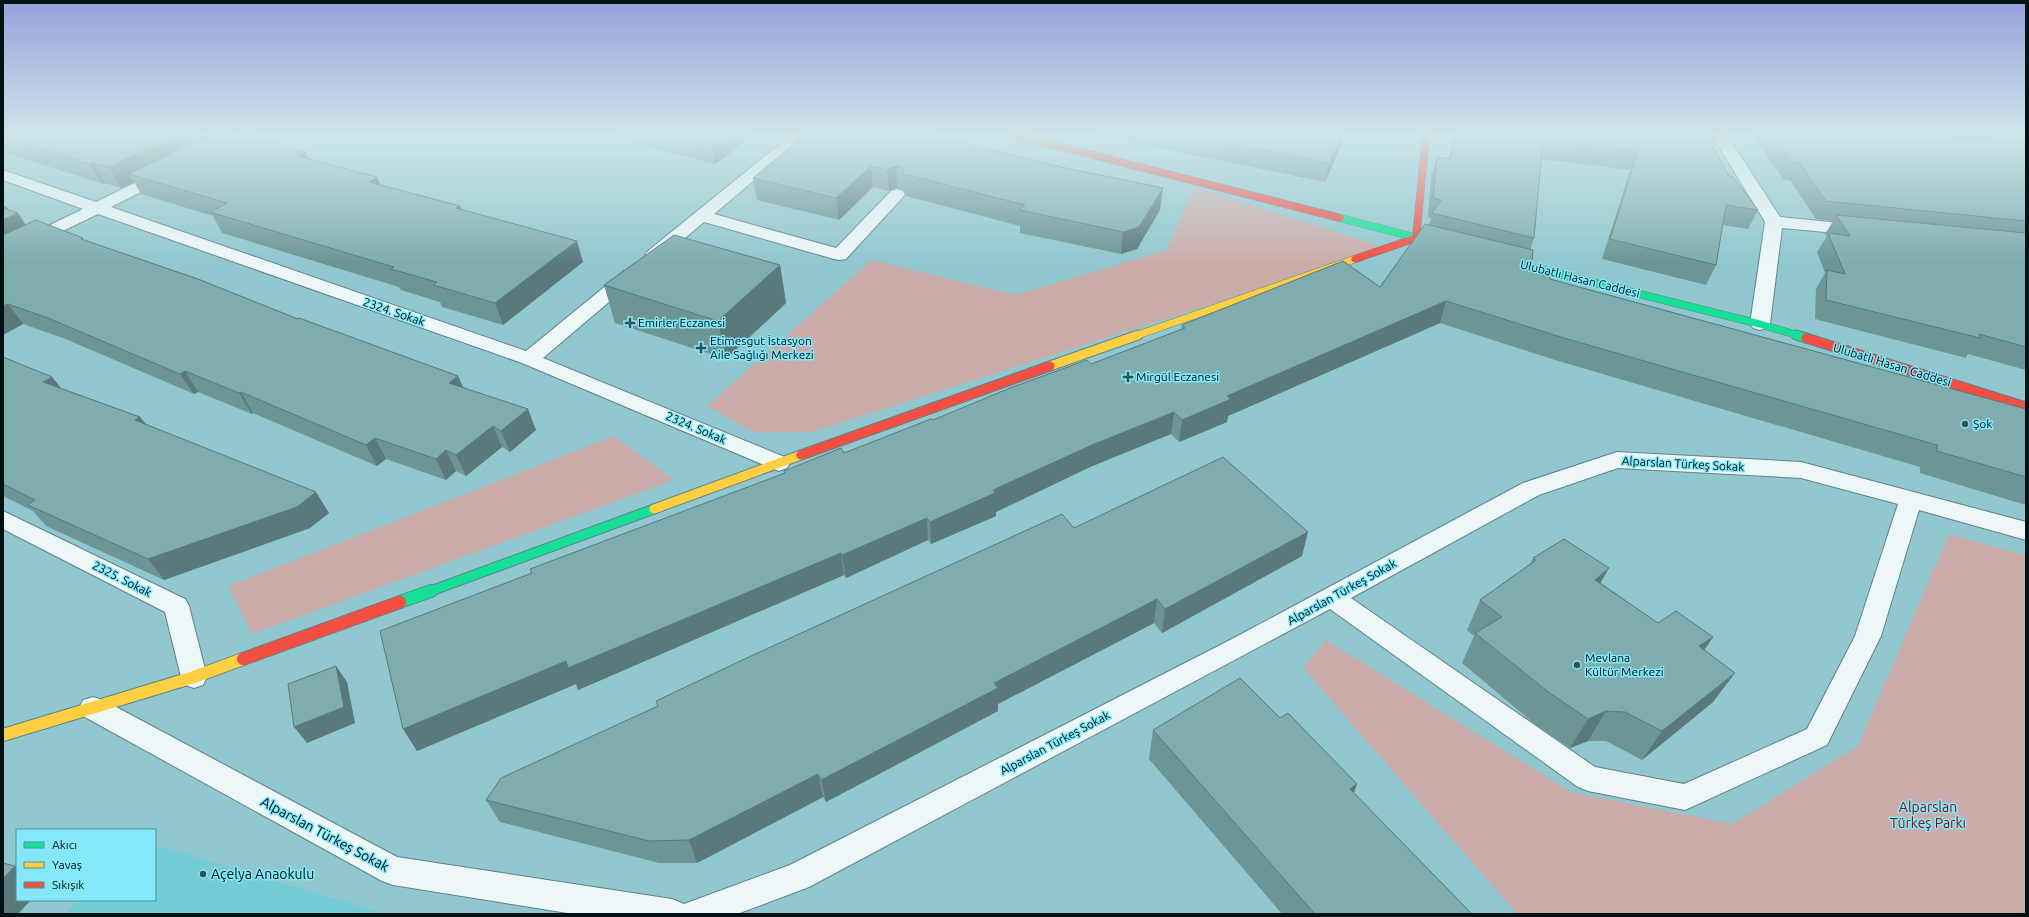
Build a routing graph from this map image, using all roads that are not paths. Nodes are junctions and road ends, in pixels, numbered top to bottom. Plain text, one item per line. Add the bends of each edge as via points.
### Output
1 (11, 178) edge
2 (156, 178) edge
3 (748, 178) edge
4 (1181, 178) edge
5 (1422, 178) edge
6 (1747, 178) edge
7 (896, 194) dead end
8 (96, 208) junction
9 (701, 216) junction
10 (1774, 222) junction
11 (1877, 232) edge
12 (1416, 238) junction
13 (1431, 242) edge
14 (3, 255) edge
15 (1492, 257) edge
16 (1760, 324) junction
17 (529, 359) junction
18 (2026, 406) edge
19 (779, 463) junction
20 (1911, 500) junction
21 (3, 519) edge
22 (2026, 531) edge
23 (1331, 597) junction
24 (194, 677) junction
25 (93, 708) junction
26 (3, 735) edge
27 (672, 914) edge
28 (695, 914) edge

1 - 8 street, 2324. Sokak
2 - 8 street
3 - 9 street
4 - 12 street
5 - 12 street
6 - 10 street
7 - 9 street via 840,255
8 - 14 street
8 - 17 street, 2324. Sokak
9 - 17 street
10 - 11 street
10 - 16 street
12 - 13 street
12 - 19 street via 962,396
15 - 16 street, Ulubatlı Hasan Caddesi
16 - 18 street, Ulubatlı Hasan Caddesi
17 - 19 street, 2324. Sokak
19 - 24 street
20 - 22 street, Alparslan Türkeş Sokak
20 - 23 street, Alparslan Türkeş Sokak via 1801,470 1616,460 1531,489
20 - 23 street via 1868,636 1817,737 1685,797 1588,778
21 - 24 street, 2325. Sokak via 176,606
23 - 28 street, Alparslan Türkeş Sokak via 798,877
24 - 25 street
25 - 26 street
25 - 27 street, Alparslan Türkeş Sokak via 393,871

